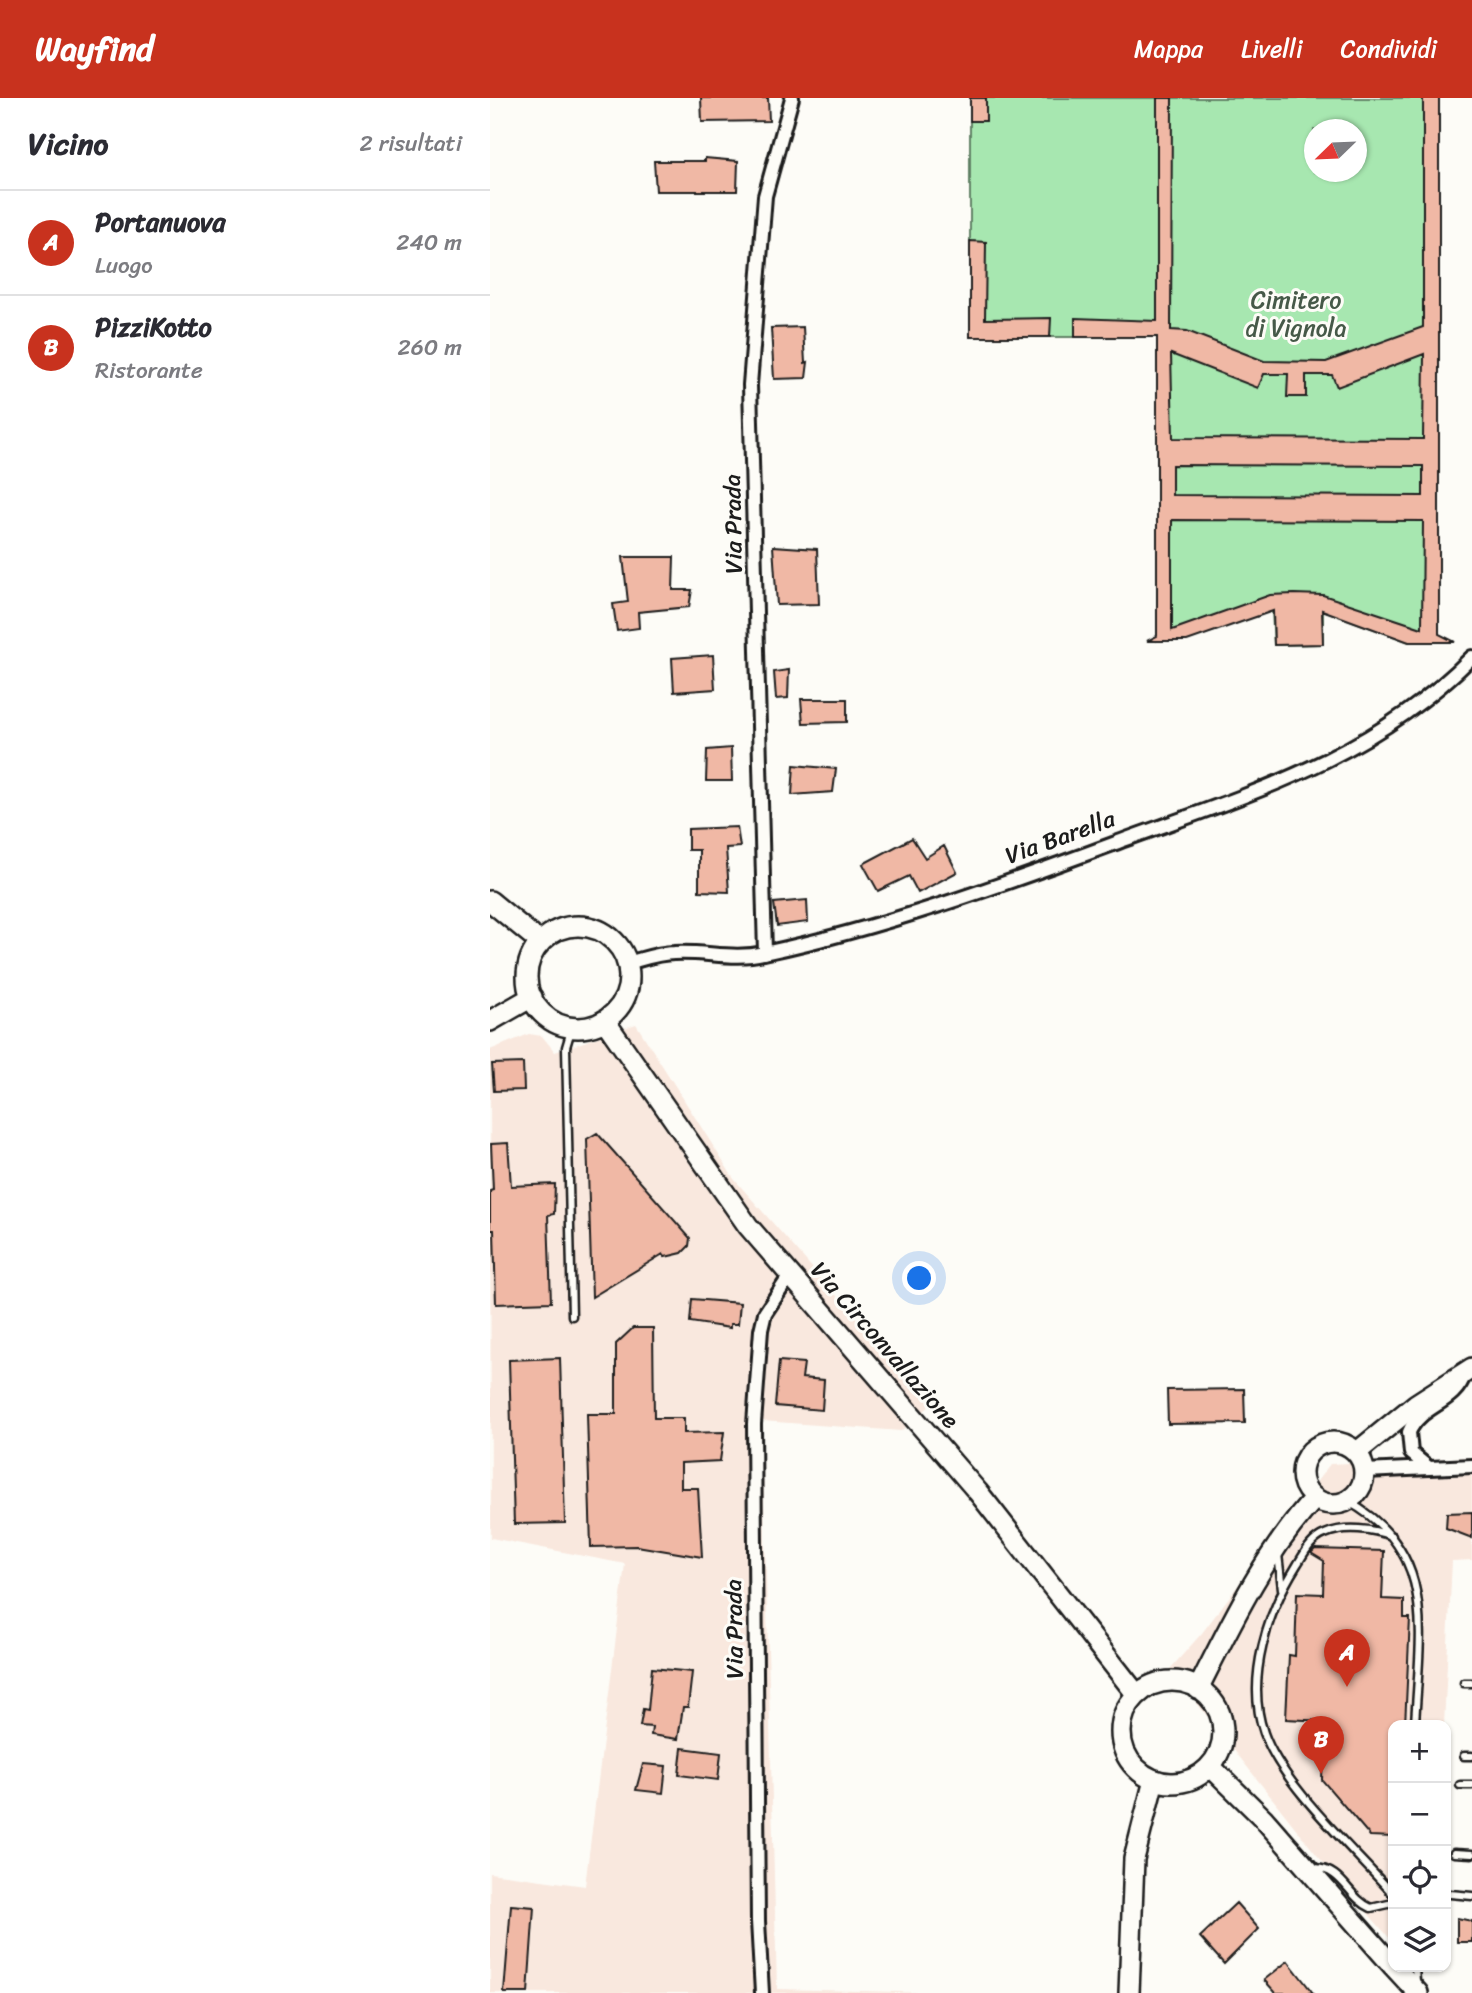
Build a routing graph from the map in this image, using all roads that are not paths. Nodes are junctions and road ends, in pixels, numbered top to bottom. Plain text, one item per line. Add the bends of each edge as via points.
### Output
1 (792, 98) edge
2 (1472, 657) edge
3 (490, 901) edge
4 (540, 942) junction
5 (765, 953) junction
6 (628, 963) junction
7 (531, 998) junction
8 (490, 1021) edge
9 (605, 1021) junction
10 (572, 1027) junction
11 (791, 1274) junction
12 (572, 1316) dead end
13 (1469, 1370) edge
14 (1357, 1451) junction
15 (1472, 1466) edge
16 (1429, 1468) junction
17 (1364, 1471) junction
18 (1315, 1498) junction
19 (1346, 1501) junction
20 (1392, 1536) junction
21 (1278, 1547) junction
22 (1282, 1591) junction
23 (1198, 1689) junction
24 (1137, 1695) junction
25 (1415, 1720) edge
26 (1210, 1766) junction
27 (1154, 1780) junction
28 (1460, 1785) dead end
29 (1472, 1786) edge
30 (1454, 1853) dead end
31 (1472, 1854) edge
32 (1307, 1868) junction
33 (1388, 1888) edge
34 (1451, 1894) edge
35 (1472, 1896) edge
36 (1388, 1904) edge
37 (1388, 1959) edge
38 (1399, 1972) edge
39 (1415, 1972) edge
40 (1417, 1992) edge
41 (762, 1993) edge
42 (1129, 1993) edge

1 - 5 street, Via Prada via 765,196 750,385
2 - 5 street, Via Barella via 1425,700 1307,772 959,899
3 - 4 main road
4 - 6 main road via 567,927 598,929 622,949
4 - 7 main road via 529,963
5 - 6 street, Via Barella via 728,957 665,953
6 - 9 main road via 628,990
7 - 8 main road
7 - 10 main road via 548,1018
9 - 10 main road
9 - 11 main road, Via Circonvallazione via 728,1200
10 - 12 lane via 566,1047
11 - 24 main road, Via Circonvallazione via 978,1492
11 - 41 street, Via Prada via 765,1313 754,1424
13 - 14 main road via 1416,1404
13 - 16 street via 1456,1392 1421,1416 1409,1432 1411,1453
14 - 17 main road
14 - 18 main road via 1333,1441 1310,1452 1302,1476
15 - 16 street
16 - 17 street
17 - 19 main road via 1360,1489
18 - 19 main road via 1331,1504
18 - 21 main road
19 - 20 lane
20 - 22 lane via 1371,1530 1325,1533 1309,1546
20 - 25 lane via 1409,1565 1419,1604
21 - 22 lane
21 - 23 main road
22 - 33 lane via 1259,1670 1264,1732 1298,1788
23 - 24 main road via 1173,1681
23 - 26 main road via 1214,1704 1222,1725 1220,1747
24 - 27 main road via 1128,1706 1121,1735 1131,1762
26 - 27 main road via 1178,1783
26 - 32 main road
27 - 42 main road via 1134,1859
28 - 29 lane
30 - 31 lane
32 - 36 lane via 1336,1874 1371,1908
32 - 37 main road
34 - 35 lane
38 - 40 main road
39 - 40 lane

